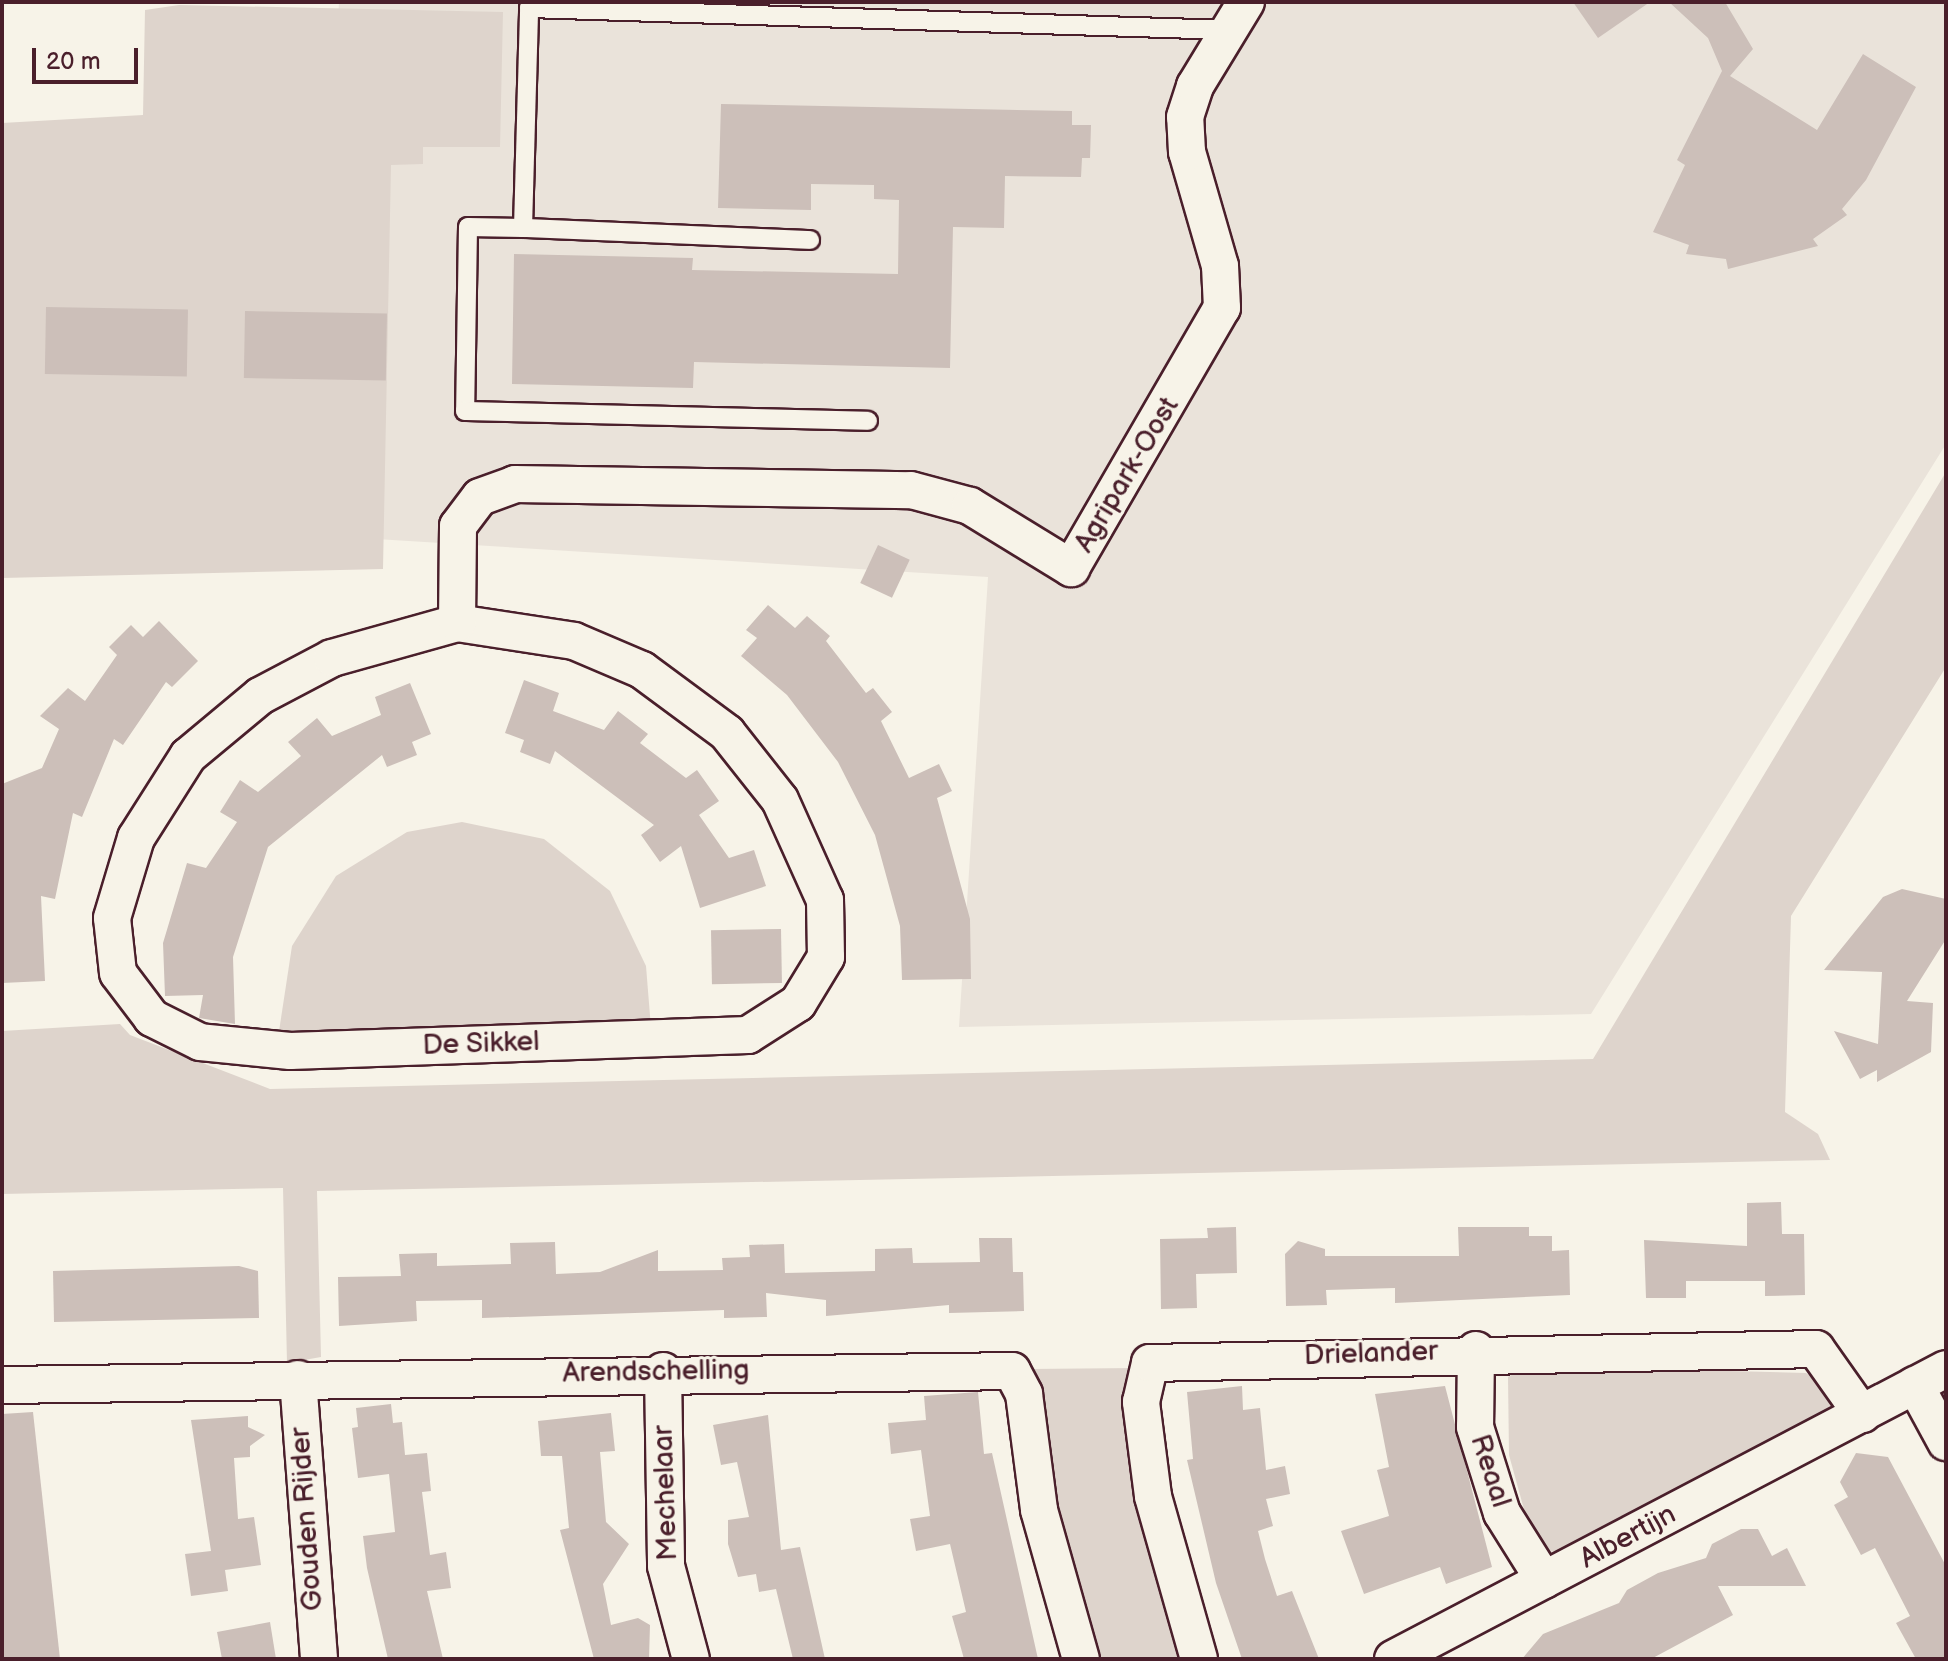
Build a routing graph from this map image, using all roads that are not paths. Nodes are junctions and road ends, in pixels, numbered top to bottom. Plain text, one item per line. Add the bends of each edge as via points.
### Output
1 (1238, 16) edge
2 (523, 228) junction
3 (810, 240) dead end
4 (868, 421) dead end
5 (457, 623) junction
6 (1476, 1350) junction
7 (663, 1371) junction
8 (1930, 1377) edge
9 (298, 1379) junction
10 (2, 1385) edge
11 (1862, 1414) junction
12 (1946, 1442) edge
13 (1544, 1580) junction
14 (319, 1659) edge
15 (691, 1659) edge
16 (1081, 1659) edge
17 (1199, 1659) edge
18 (1393, 1659) edge

1 - 2 lane via 529,8
1 - 5 street, Agripark-Oost via 1185,117 1187,152 1220,266 1222,308 1071,568 970,506 911,490 515,484 480,497 458,526
2 - 3 lane
2 - 4 lane via 468,227 465,411
5 - 5 street, De Sikkel via 332,658 260,696 188,756 136,838 112,918 118,973 152,1018 200,1042 290,1051 748,1035 798,1003 826,957 825,900 780,800 727,733 642,670 574,641
6 - 11 street, Drielander via 1816,1349
6 - 13 street, Reaal via 1475,1427 1502,1513
6 - 17 street, Drielander via 1150,1363 1141,1402 1153,1496
7 - 9 street, Arendschelling
7 - 15 street, Mechelaar via 666,1566
7 - 16 street, Arendschelling via 1012,1371 1024,1394 1039,1510
8 - 11 street, Albertijn
8 - 12 street
9 - 10 street, Arendschelling
9 - 14 street, Gouden Rijder
11 - 13 street, Albertijn
13 - 18 street, Albertijn

